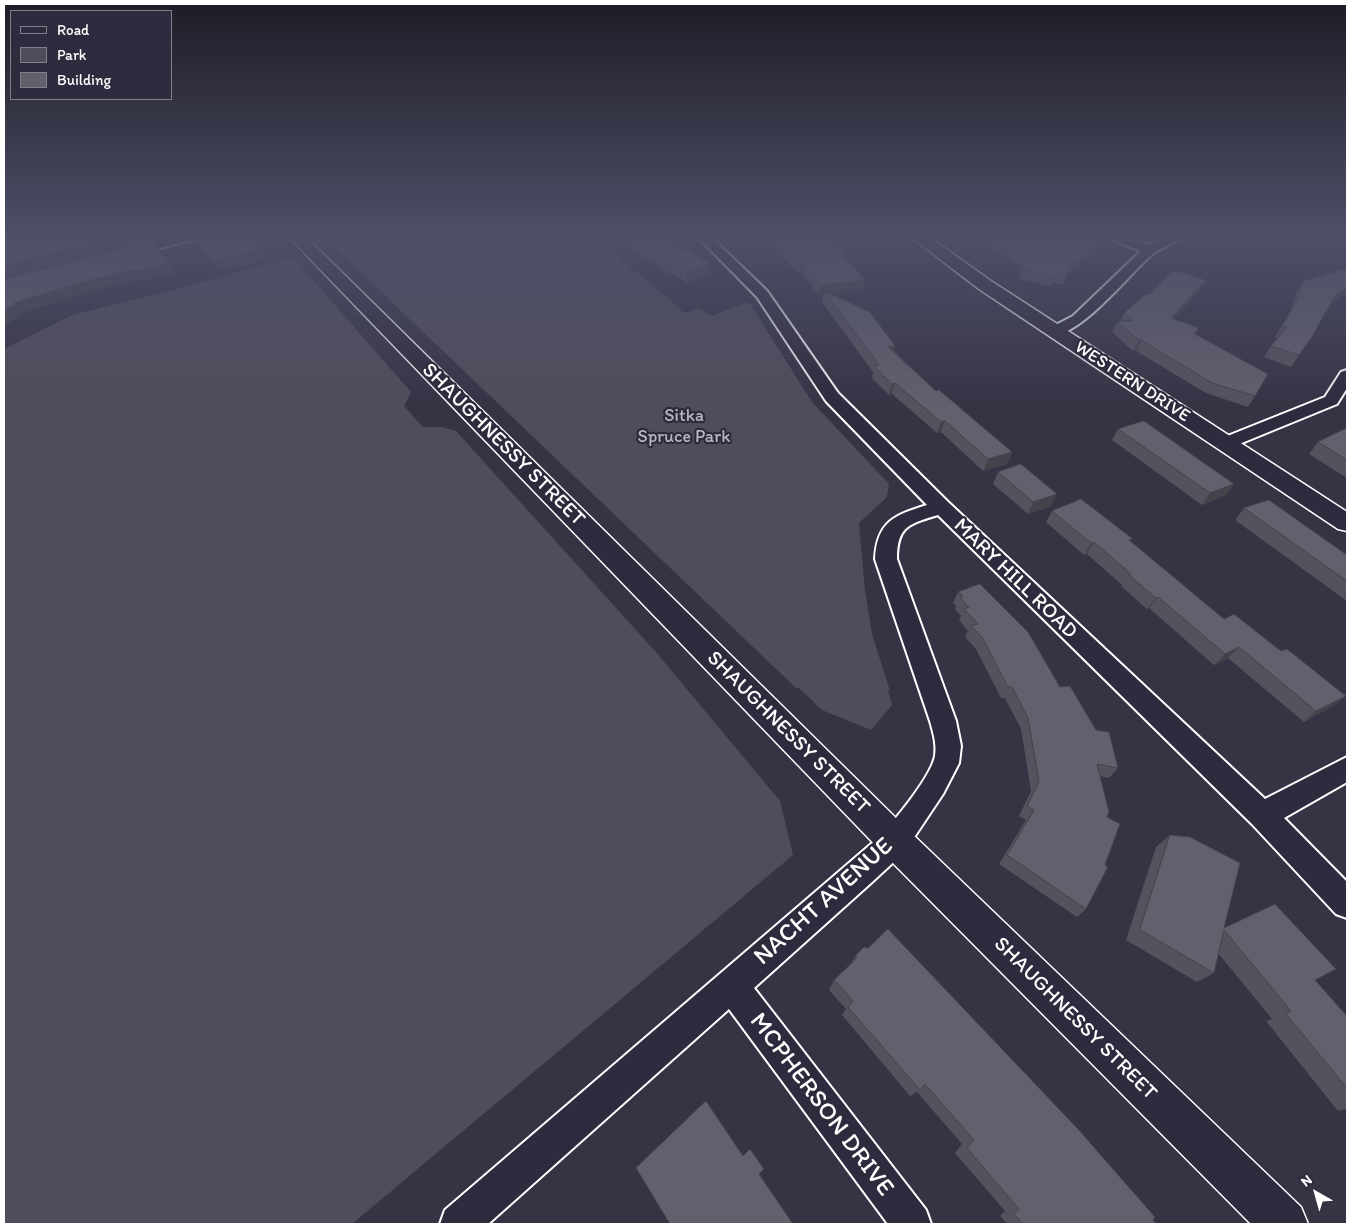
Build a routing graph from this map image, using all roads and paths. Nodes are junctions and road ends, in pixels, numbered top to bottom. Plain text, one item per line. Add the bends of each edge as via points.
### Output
1 (353, 294) edge
2 (762, 294) edge
3 (999, 294) edge
4 (1104, 294) edge
5 (1055, 331) junction
6 (1347, 375) edge
7 (1226, 443) junction
8 (941, 507) junction
9 (1347, 522) edge
10 (1347, 769) edge
11 (1262, 815) junction
12 (895, 841) junction
13 (1347, 903) edge
14 (731, 985) junction
15 (459, 1224) edge
16 (912, 1224) edge
17 (1284, 1224) edge

1 - 12 main road, SHAUGHNESSY STREET
2 - 8 street, MARY HILL ROAD via 832,397
3 - 5 main road, WESTERN DRIVE
4 - 5 street via 1078,319
5 - 7 main road, WESTERN DRIVE
6 - 7 street via 1331,400
7 - 9 main road, WESTERN DRIVE
8 - 11 street, MARY HILL ROAD
8 - 12 street, NACHT AVENUE via 897,524 889,532 885,544 886,559 948,743 944,768
10 - 11 street
11 - 13 street, MARY HILL ROAD
12 - 14 street, NACHT AVENUE
12 - 17 main road, SHAUGHNESSY STREET
14 - 15 street, NACHT AVENUE
14 - 16 street, MCPHERSON DRIVE

